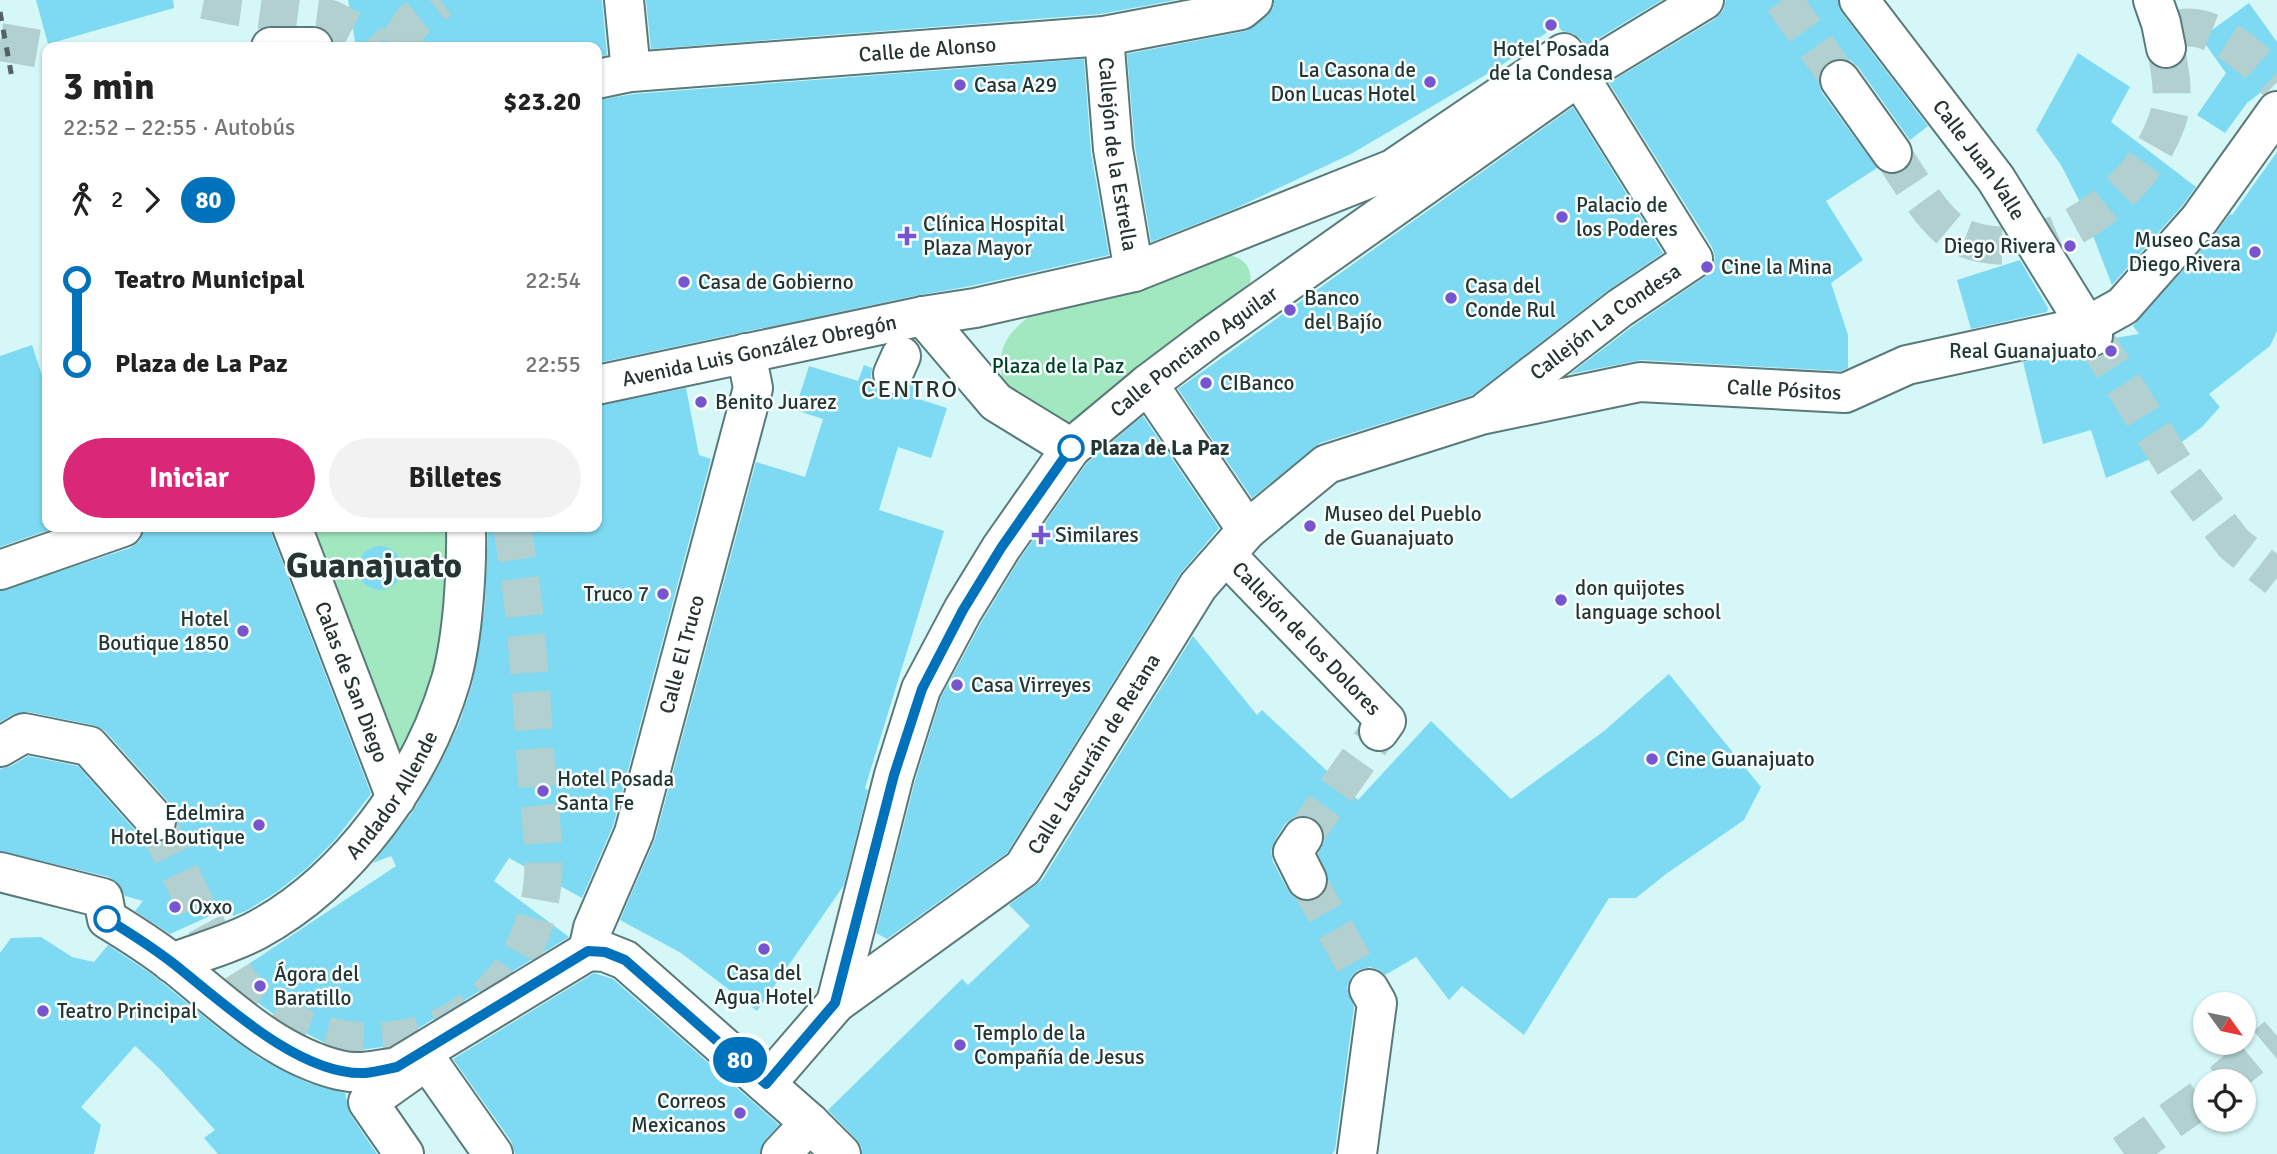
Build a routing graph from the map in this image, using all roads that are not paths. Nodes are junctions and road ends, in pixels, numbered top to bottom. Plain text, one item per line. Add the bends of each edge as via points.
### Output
1 (624, 0) edge
2 (1254, 0) edge
3 (1704, 0) edge
4 (1859, 0) edge
5 (1104, 36) junction
6 (1571, 65) junction
7 (614, 75) edge
8 (1840, 80) tunnel mouth
9 (2277, 111) edge
10 (1892, 153) tunnel mouth
11 (1134, 272) junction
12 (923, 316) junction
13 (2090, 331) junction
14 (746, 353) junction
15 (602, 384) edge
16 (1148, 384) junction
17 (1481, 415) junction
18 (1071, 448) junction
19 (110, 532) edge
20 (294, 532) edge
21 (466, 532) edge
22 (1236, 542) junction
23 (0, 570) edge
24 (1383, 726) dead end
25 (0, 747) edge
26 (396, 799) junction
27 (156, 821) tunnel mouth
28 (0, 872) edge
29 (588, 951) junction
30 (172, 963) junction
31 (1369, 989) tunnel mouth
32 (835, 1003) junction
33 (766, 1084) junction
34 (810, 1123) junction
35 (404, 1154) edge
36 (493, 1154) edge
37 (781, 1154) edge
38 (841, 1154) edge
39 (1357, 1154) edge

1 - 7 street
2 - 5 street, Calle de Alonso via 1241,10
3 - 6 street
4 - 13 street, Calle Juan Valle via 1996,179
5 - 7 street, Calle de Alonso
5 - 11 street, Callejón de la Estrella via 1113,149
6 - 11 street via 1393,169
6 - 16 street, Calle Ponciano Aguilar
6 - 17 street, Callejón La Condesa via 1693,259 1620,307
8 - 10 street
9 - 13 street, Calle Pósitos via 2199,220 2123,306
11 - 12 street
12 - 14 street, Avenida Luis González Obregón
12 - 18 street via 996,402
13 - 17 street, Calle Pósitos via 1907,365 1845,393 1640,382
14 - 15 street, Avenida Luis González Obregón
14 - 29 street, Calle El Truco via 752,388 749,402 634,833 593,928
16 - 18 street, Calle Ponciano Aguilar
16 - 22 street, Callejón de los Dolores
17 - 22 street, Calle Pósitos via 1327,464
18 - 32 street, Calle Ponciano Aguilar via 1001,548 922,689 894,775
19 - 23 street
20 - 26 street, Calas de San Diego
21 - 26 street, Andador Allende via 461,616 451,678 433,729
22 - 24 street, Callejón de los Dolores
22 - 32 street, Calle Lascuráin de Retana via 1198,586 1023,868
25 - 27 street via 24,733 89,746
26 - 30 street, Andador Allende via 327,878 284,913 256,931
28 - 30 street via 103,898 107,919
29 - 30 street via 397,1067 365,1073 340,1070 285,1047 246,1023
29 - 33 street via 625,960
31 - 39 street via 1377,1003
32 - 33 street
33 - 34 street
34 - 37 street
34 - 38 street
35 - 36 street via 368,1102 427,1060

